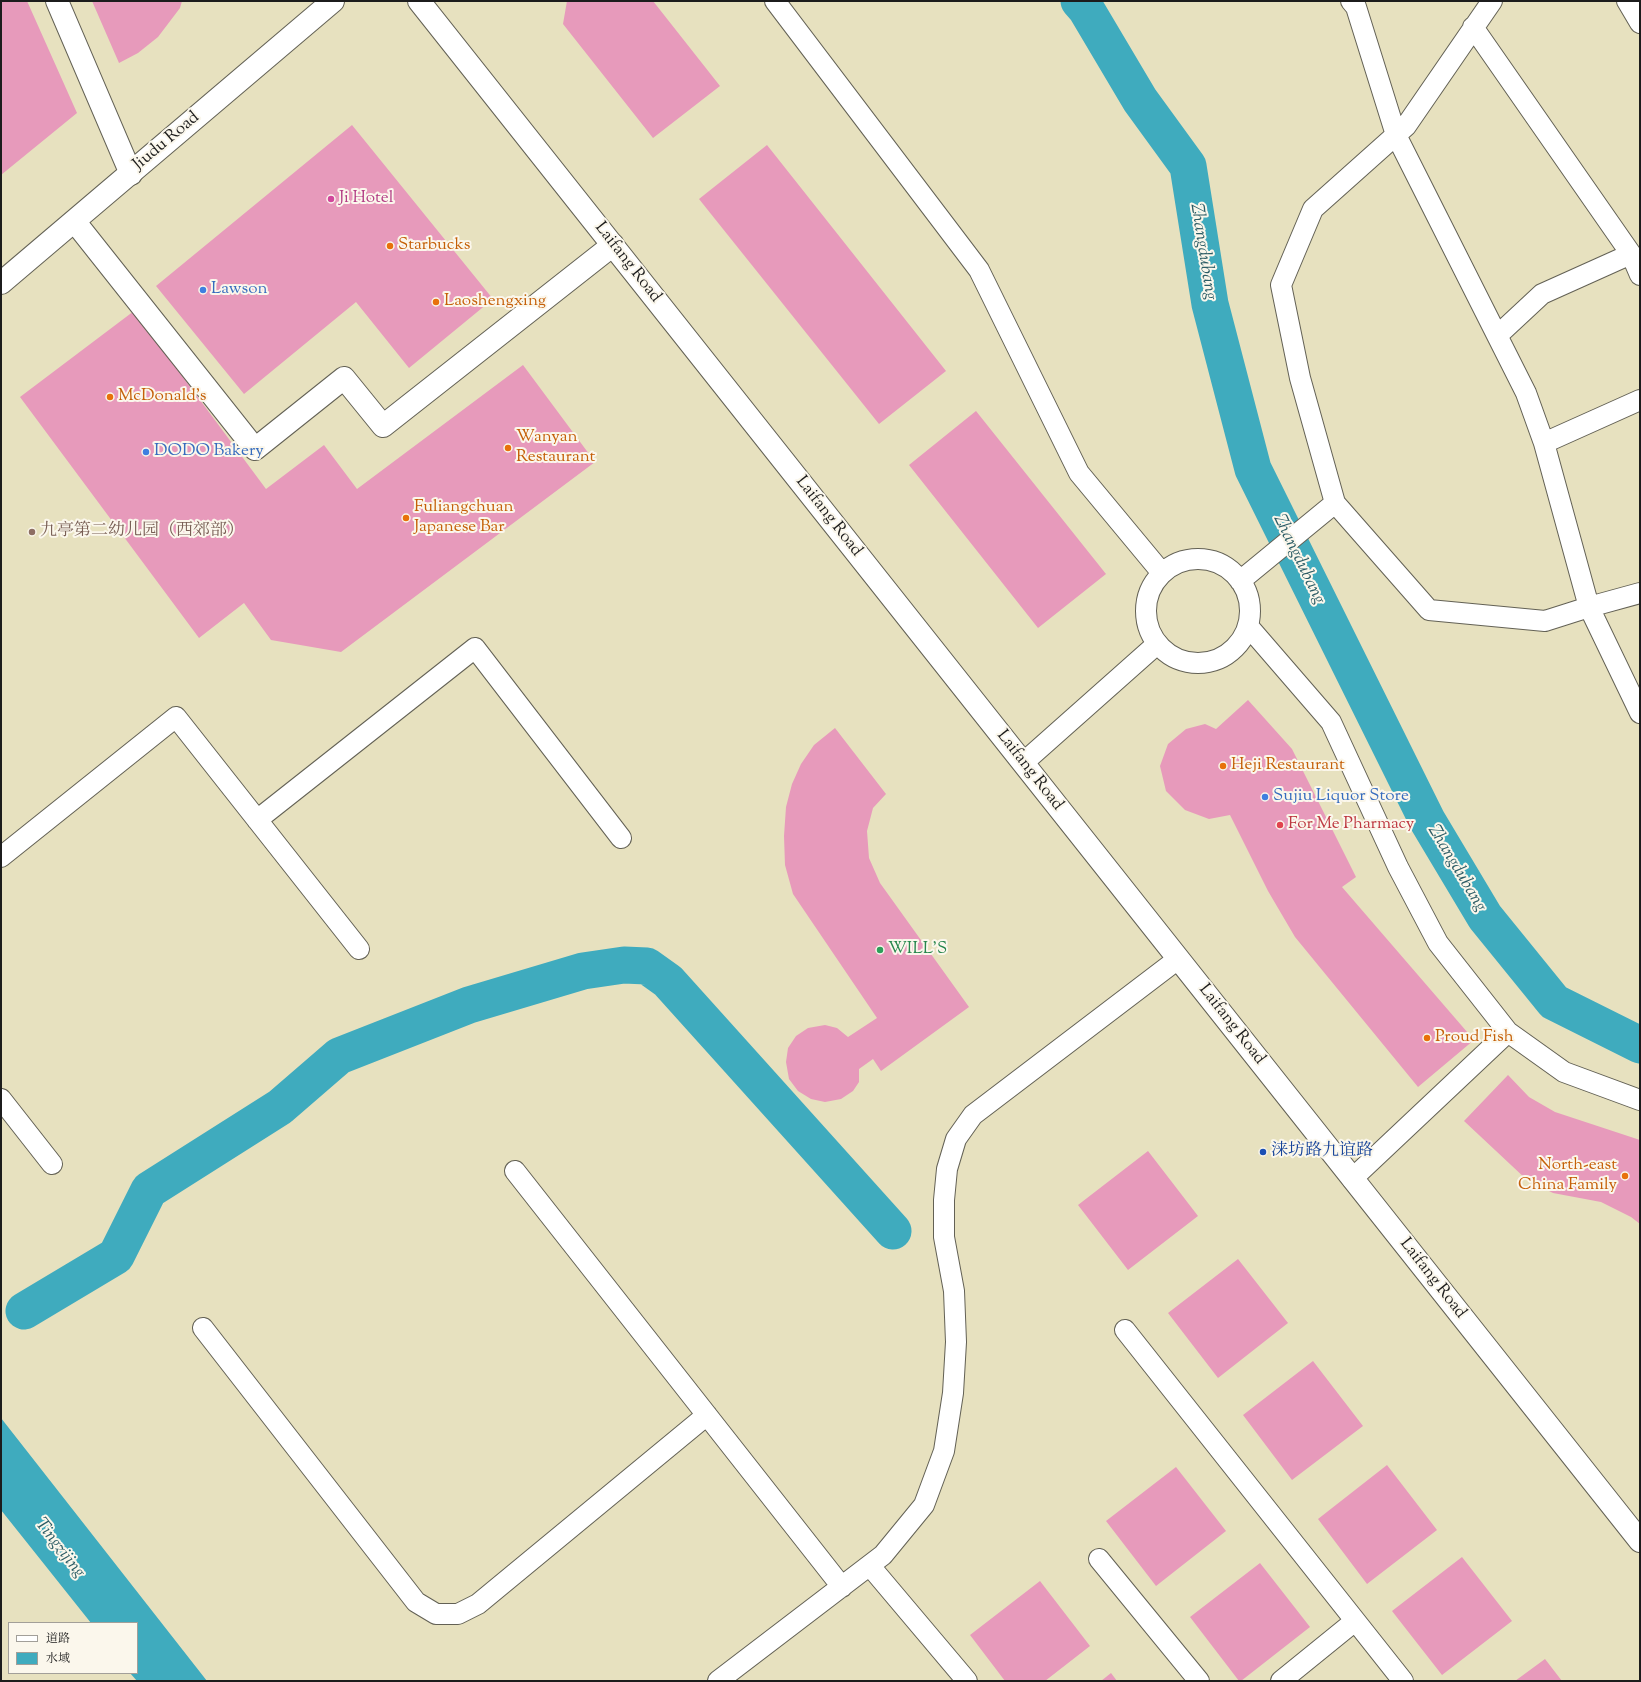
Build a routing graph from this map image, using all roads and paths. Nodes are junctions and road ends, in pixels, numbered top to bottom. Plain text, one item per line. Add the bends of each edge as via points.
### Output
1 (57, 1) edge
2 (333, 1) edge
3 (419, 1) edge
4 (775, 1) edge
5 (1351, 1) edge
6 (1492, 1) edge
7 (1627, 1) edge
8 (1640, 23) edge
9 (1474, 27) junction
10 (1396, 135) junction
11 (130, 174) junction
12 (75, 222) junction
13 (613, 245) junction
14 (1631, 254) junction
15 (1640, 275) edge
16 (1, 284) edge
17 (1498, 335) junction
18 (1640, 400) edge
19 (1544, 443) junction
20 (1335, 503) junction
21 (1162, 573) junction
22 (1240, 581) junction
23 (1640, 593) edge
24 (1589, 607) junction
25 (1248, 626) junction
26 (1157, 644) junction
27 (1640, 713) edge
28 (1023, 763) junction
29 (257, 820) junction
30 (622, 838) dead end
31 (1, 856) edge
32 (359, 949) dead end
33 (1178, 959) junction
34 (1508, 1032) junction
35 (1, 1099) edge
36 (1640, 1100) edge
37 (52, 1164) dead end
38 (515, 1171) dead end
39 (1352, 1179) junction
40 (203, 1328) dead end
41 (1125, 1330) dead end
42 (707, 1415) junction
43 (1640, 1541) edge
44 (1099, 1559) dead end
45 (870, 1566) junction
46 (842, 1587) junction
47 (1355, 1621) junction
48 (718, 1681) edge
49 (967, 1681) edge
50 (1199, 1681) edge
51 (1281, 1681) edge
52 (1403, 1681) edge

1 - 11 street
2 - 11 street, Jiudu Road
3 - 13 street, Laifang Road
4 - 21 lane via 979,270 1079,473
5 - 10 lane via 1356,7
6 - 9 lane
7 - 8 lane
9 - 10 lane via 1406,126
9 - 14 lane
10 - 17 lane
10 - 20 lane via 1313,209 1281,285 1300,378
11 - 12 street, Jiudu Road
12 - 13 street via 255,449 344,378 382,426
12 - 16 street, Jiudu Road
13 - 28 street, Laifang Road
14 - 15 lane
14 - 17 lane via 1542,294
17 - 19 lane via 1526,393
18 - 19 lane
19 - 24 lane
20 - 22 lane
20 - 24 lane via 1429,610 1545,621
21 - 22 lane via 1177,563 1194,559 1212,561 1228,568
21 - 26 lane via 1153,585 1147,600 1146,615
22 - 25 lane via 1247,595 1250,610
23 - 24 lane
24 - 27 lane
25 - 26 lane via 1241,641 1216,661 1200,664 1184,662 1169,655
25 - 34 lane via 1331,722 1398,867 1438,943
26 - 28 lane
28 - 33 street, Laifang Road
29 - 30 lane via 475,648
29 - 31 lane via 176,717
29 - 32 lane
33 - 39 street, Laifang Road
33 - 45 lane via 973,1115 956,1139 947,1169 944,1200 944,1238 954,1291 956,1342 944,1451 924,1505 883,1555
34 - 36 lane via 1564,1072
34 - 39 lane
35 - 37 lane
38 - 42 lane
39 - 43 street, Laifang Road
40 - 42 lane via 416,1602 436,1614 458,1614 478,1604
41 - 47 lane
42 - 46 lane
44 - 50 lane
45 - 46 lane
45 - 49 lane
46 - 48 lane
47 - 51 lane
47 - 52 lane

